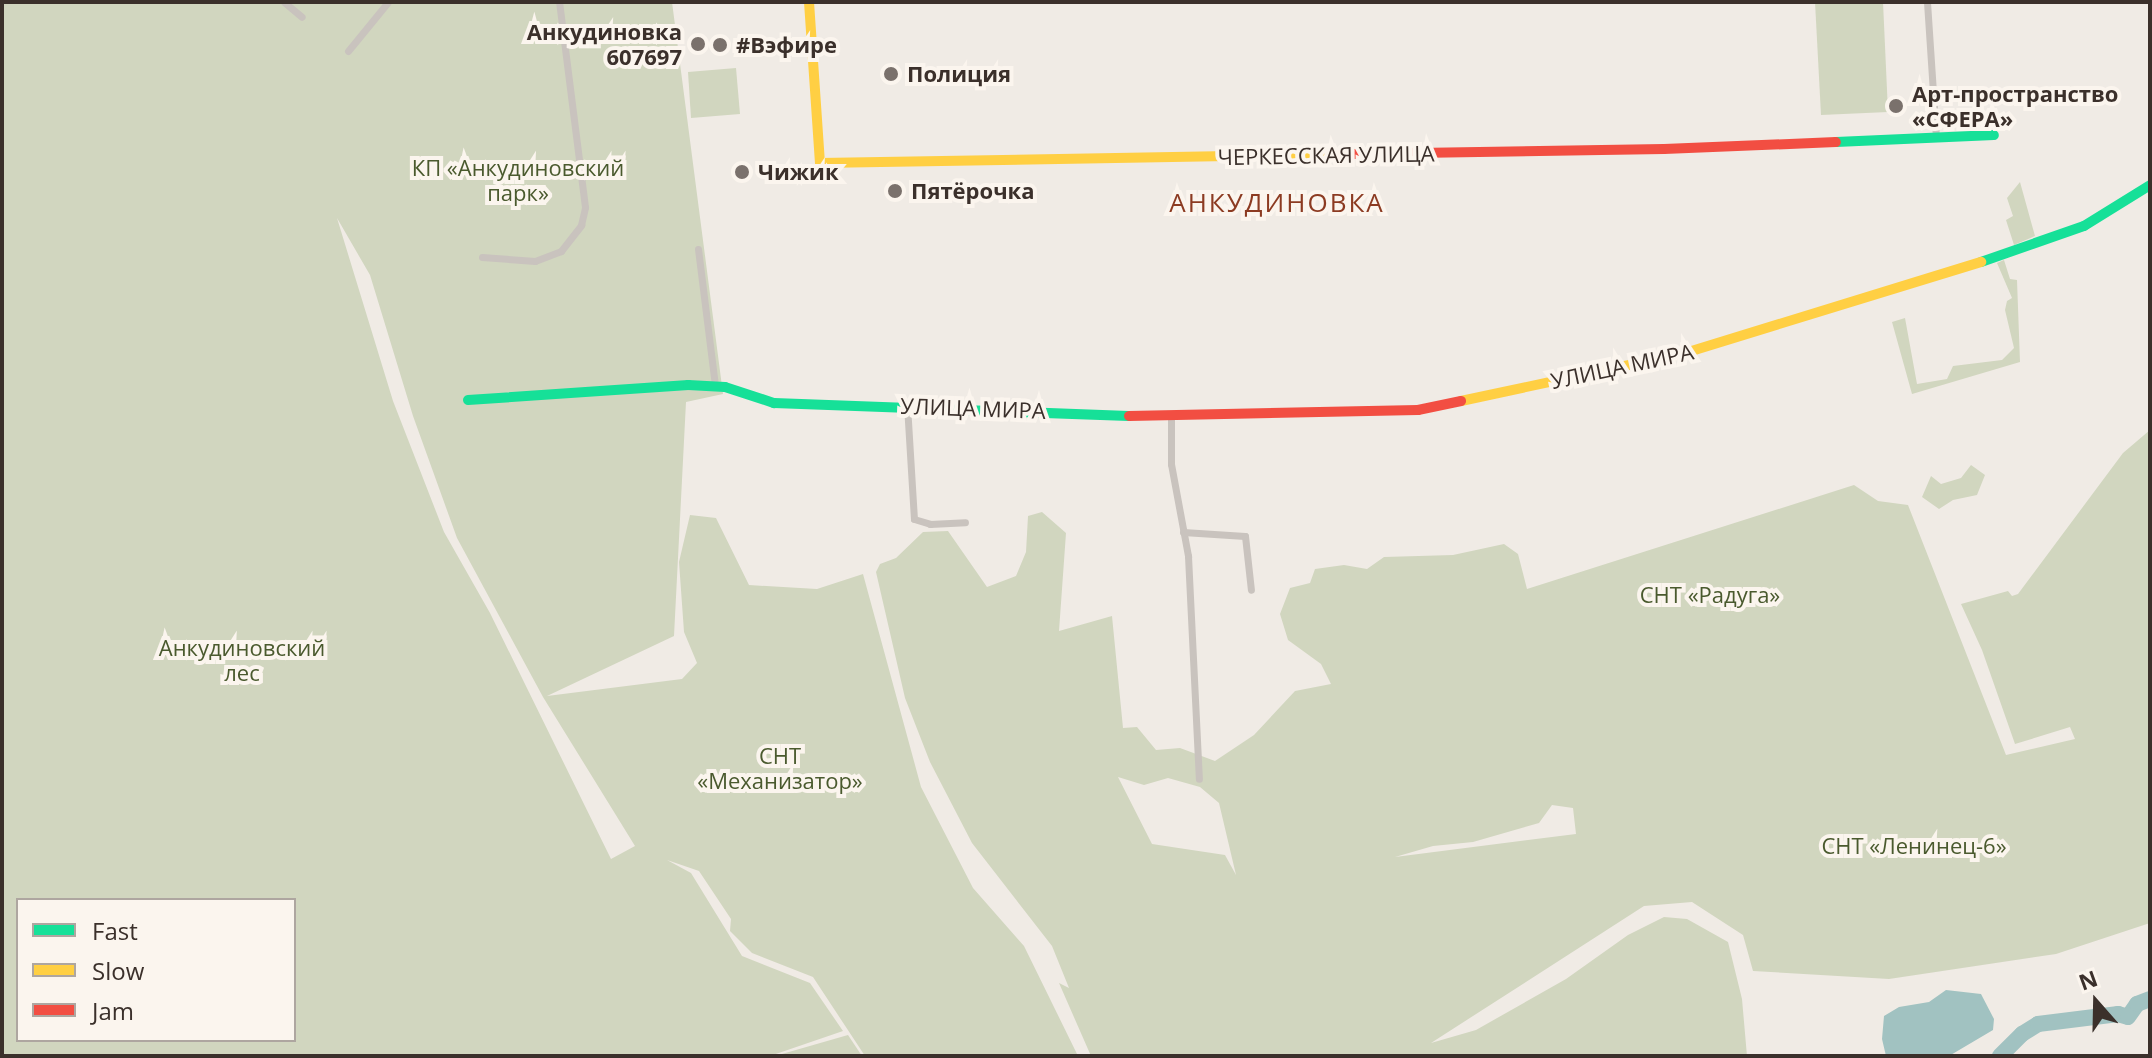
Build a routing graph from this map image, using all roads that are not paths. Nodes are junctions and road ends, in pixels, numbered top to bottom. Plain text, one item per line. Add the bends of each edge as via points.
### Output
1 (284, 2) edge
2 (388, 2) edge
3 (559, 2) edge
4 (809, 2) edge
5 (1927, 2) edge
6 (302, 17) dead end
7 (348, 51) dead end
8 (1994, 135) dead end
9 (1936, 136) junction
10 (2150, 185) edge
11 (698, 249) dead end
12 (482, 257) dead end
13 (715, 386) junction
14 (468, 400) dead end
15 (907, 405) junction
16 (1171, 417) junction
17 (965, 522) dead end
18 (1183, 532) junction
19 (1251, 590) dead end
20 (1199, 779) dead end

1 - 6 street
2 - 7 street
3 - 12 street via 585,207 581,225 561,251 535,261
4 - 9 street, ЧЕРКЕССКАЯ УЛИЦА via 820,163 1664,149
5 - 9 street
8 - 9 street, ЧЕРКЕССКАЯ УЛИЦА
10 - 16 street, УЛИЦА МИРА via 2058,237 1745,336 1418,410
11 - 13 street
13 - 14 street, УЛИЦА МИРА
13 - 15 street, УЛИЦА МИРА via 774,403
15 - 16 street, УЛИЦА МИРА
15 - 17 street via 914,519 930,524
16 - 18 street via 1171,464
18 - 19 street via 1245,536
18 - 20 street

